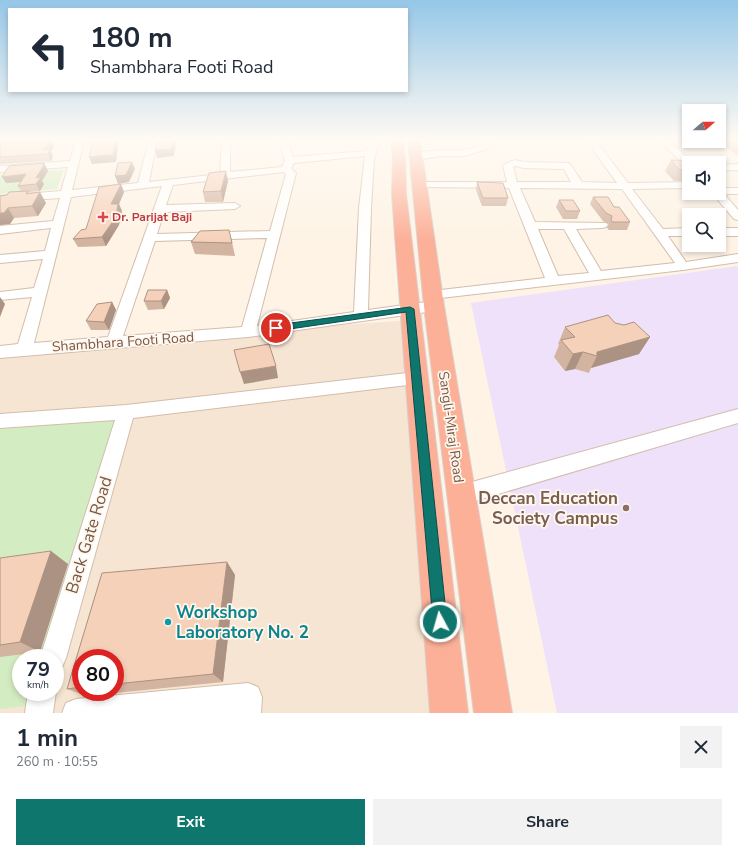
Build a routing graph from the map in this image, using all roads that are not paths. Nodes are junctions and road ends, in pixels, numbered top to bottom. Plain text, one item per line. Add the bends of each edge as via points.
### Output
1 (73, 173) edge
2 (146, 173) edge
3 (239, 173) edge
4 (291, 173) edge
5 (368, 173) edge
6 (400, 173) edge
7 (417, 173) edge
8 (510, 173) edge
9 (571, 173) edge
10 (615, 173) edge
11 (225, 176) joint
12 (169, 182) junction
13 (418, 184) junction
14 (513, 184) junction
15 (144, 185) junction
16 (578, 185) junction
17 (682, 185) edge
18 (625, 186) junction
19 (738, 191) edge
20 (726, 192) edge
21 (68, 194) junction
22 (0, 199) edge
23 (725, 200) edge
24 (235, 206) dead end
25 (160, 210) junction
26 (738, 216) edge
27 (59, 224) junction
28 (602, 225) dead end
29 (530, 226) junction
30 (568, 226) junction
31 (0, 230) edge
32 (682, 232) edge
33 (726, 232) edge
34 (738, 232) edge
35 (660, 233) junction
36 (274, 234) junction
37 (150, 238) junction
38 (51, 254) junction
39 (0, 259) edge
40 (737, 259) edge
41 (683, 266) junction
42 (597, 276) junction
43 (553, 281) junction
44 (41, 292) junction
45 (0, 296) edge
46 (425, 303) junction
47 (361, 316) junction
48 (248, 332) junction
49 (113, 344) junction
50 (25, 349) junction
51 (0, 352) edge
52 (416, 378) junction
53 (126, 412) junction
54 (738, 416) edge
55 (0, 421) edge
56 (461, 495) junction
57 (56, 649) edge
58 (41, 701) edge
59 (248, 705) edge
60 (39, 713) edge
61 (76, 713) edge
62 (450, 713) edge
63 (493, 713) edge

1 - 21 street
2 - 15 street
3 - 11 street
4 - 36 street
5 - 47 street
6 - 46 highway, Sangli-Miraj Road via 399,194
7 - 13 highway, Sangli-Miraj Road
8 - 14 street
9 - 16 street
10 - 18 street
11 - 12 street
12 - 15 street
12 - 25 street
13 - 14 street
13 - 46 highway, Sangli-Miraj Road
14 - 16 street
14 - 29 street
15 - 21 street
16 - 18 street
17 - 18 street
18 - 35 street
19 - 20 street
21 - 22 street
21 - 27 street
23 - 26 street
24 - 25 street
25 - 37 street
27 - 31 street
27 - 38 street
28 - 30 street
29 - 30 street
29 - 43 street
30 - 42 street
32 - 35 street
33 - 34 street
35 - 41 street
36 - 37 street
36 - 48 street
37 - 49 street
38 - 39 street
38 - 44 street
40 - 41 street, Shambhara Footi Road
41 - 42 street, Shambhara Footi Road
42 - 43 street, Shambhara Footi Road
43 - 46 street, Shambhara Footi Road
44 - 45 street
44 - 50 street
46 - 47 street, Shambhara Footi Road
46 - 52 highway, Sangli-Miraj Road
46 - 56 highway, Sangli-Miraj Road
47 - 48 street, Shambhara Footi Road
48 - 49 street, Shambhara Footi Road
49 - 50 street, Shambhara Footi Road
50 - 51 street, Shambhara Footi Road
52 - 53 street
52 - 62 highway, Sangli-Miraj Road
53 - 55 street
53 - 57 street, Back Gate Road
54 - 56 street
56 - 63 highway, Sangli-Miraj Road
58 - 60 street
59 - 61 street

